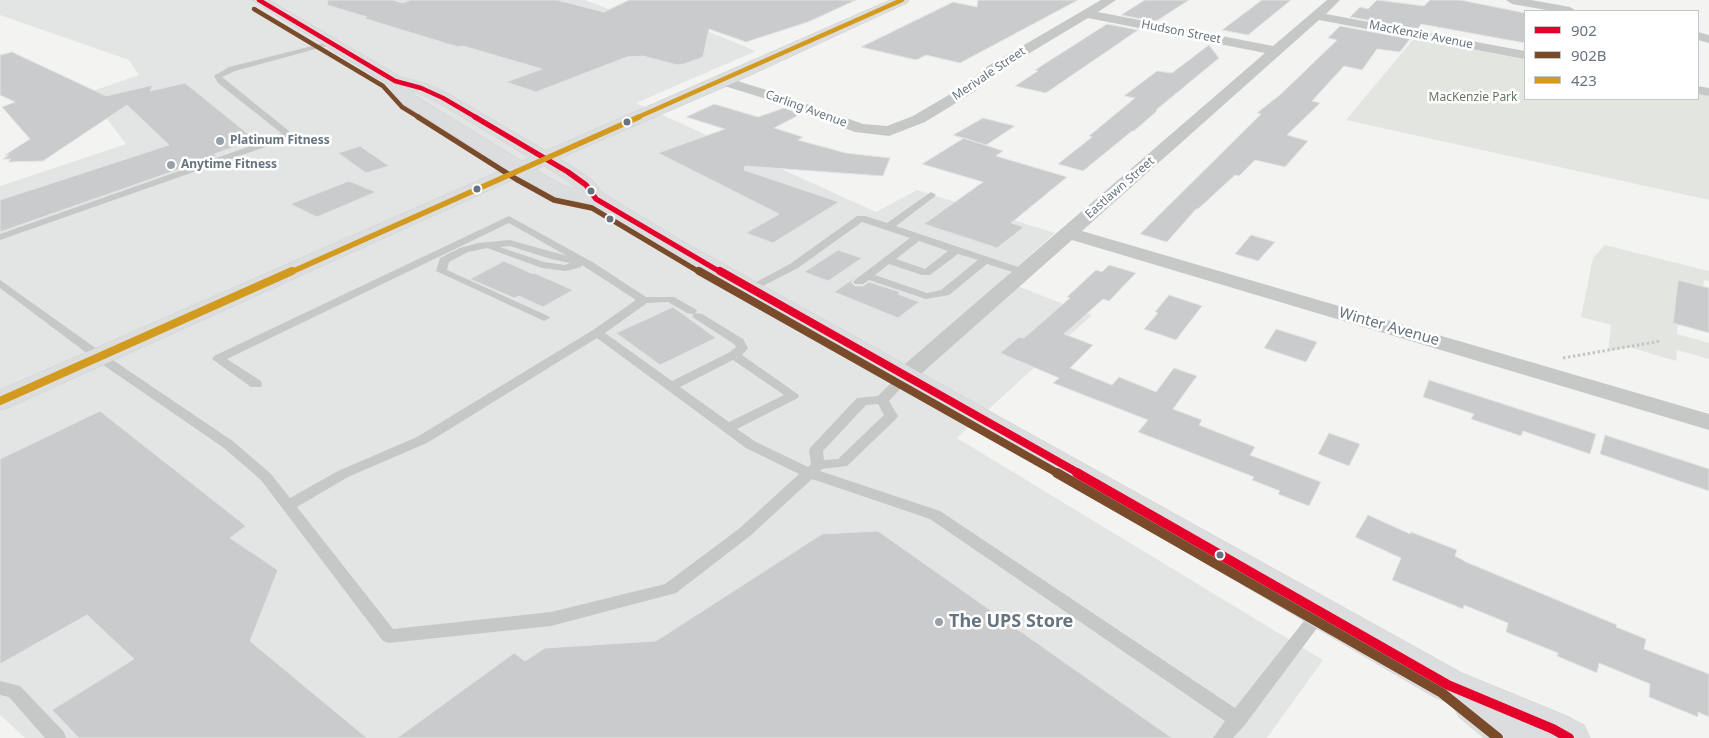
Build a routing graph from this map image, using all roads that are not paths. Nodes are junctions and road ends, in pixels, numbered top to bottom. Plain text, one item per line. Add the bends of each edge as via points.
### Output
1 (258, 0) edge
2 (902, 0) edge
3 (1110, 0) edge
4 (1334, 0) edge
5 (1512, 0) edge
6 (1565, 10) edge
7 (1086, 14) junction
8 (1317, 16) junction
9 (332, 43) junction
10 (1276, 50) junction
11 (1524, 55) edge
12 (395, 81) junction
13 (723, 82) junction
14 (889, 131) joint
15 (545, 159) junction
16 (521, 170) junction
17 (931, 196) dead end
18 (596, 200) junction
19 (888, 227) junction
20 (1069, 233) junction
21 (0, 237) edge
22 (918, 237) junction
23 (957, 249) junction
24 (986, 259) junction
25 (888, 260) junction
26 (590, 265) junction
27 (1023, 272) junction
28 (0, 283) edge
29 (751, 288) junction
30 (644, 300) junction
31 (544, 318) dead end
32 (597, 333) junction
33 (734, 355) junction
34 (100, 357) junction
35 (906, 375) junction
36 (256, 384) dead end
37 (670, 387) junction
38 (882, 400) junction
39 (0, 401) edge
40 (1709, 422) edge
41 (728, 428) junction
42 (813, 469) junction
43 (289, 505) junction
44 (1321, 612) junction
45 (1448, 685) junction
46 (0, 688) edge
47 (1238, 720) junction
48 (57, 738) edge
49 (1222, 738) edge
50 (1514, 738) edge
51 (1568, 738) edge

1 - 9 main road
2 - 13 main road
3 - 7 street, Merivale Street
4 - 8 street, Eastlawn Street
5 - 6 street
7 - 10 street, Hudson Street
7 - 14 street, Merivale Street via 993,69 969,89 919,119
8 - 10 street, Eastlawn Street
8 - 11 street, MacKenzie Avenue
9 - 12 main road
9 - 21 lane via 232,69 218,76 286,133 279,139
10 - 20 street, Eastlawn Street
12 - 15 main road via 443,98
12 - 16 main road via 408,99
13 - 14 street, Carling Avenue via 768,95 861,130
13 - 15 main road
15 - 16 main road
15 - 18 main road via 586,185
16 - 18 main road via 558,191
16 - 34 main road
17 - 19 lane
18 - 29 main road
19 - 22 lane
19 - 29 lane via 860,218 794,266
20 - 27 street, Eastlawn Street
20 - 40 street, Winter Avenue
22 - 23 lane
22 - 25 lane
23 - 24 lane
23 - 25 lane via 926,273
24 - 25 lane via 945,293 926,296 864,279
24 - 27 lane
26 - 30 lane
26 - 31 lane via 577,264 566,268 542,265 490,245 453,254 444,260 441,271
26 - 36 lane via 509,219 218,358
27 - 35 street, Eastlawn Street
28 - 34 lane
29 - 35 main road
30 - 32 lane
30 - 33 lane via 670,298 739,342 742,348
32 - 37 lane
32 - 43 lane via 422,440 343,474
33 - 37 lane
33 - 41 lane via 793,395
34 - 39 main road
34 - 43 lane via 228,445 266,477
35 - 38 lane
35 - 44 main road
37 - 41 lane
38 - 42 lane via 862,400 816,450
38 - 42 lane via 891,416 842,464
41 - 42 lane via 751,445
42 - 43 lane via 745,532 670,589 551,619 389,636
42 - 47 lane via 935,515
44 - 45 main road
44 - 47 lane
45 - 50 main road
45 - 51 main road
46 - 48 lane via 14,691
47 - 49 lane

